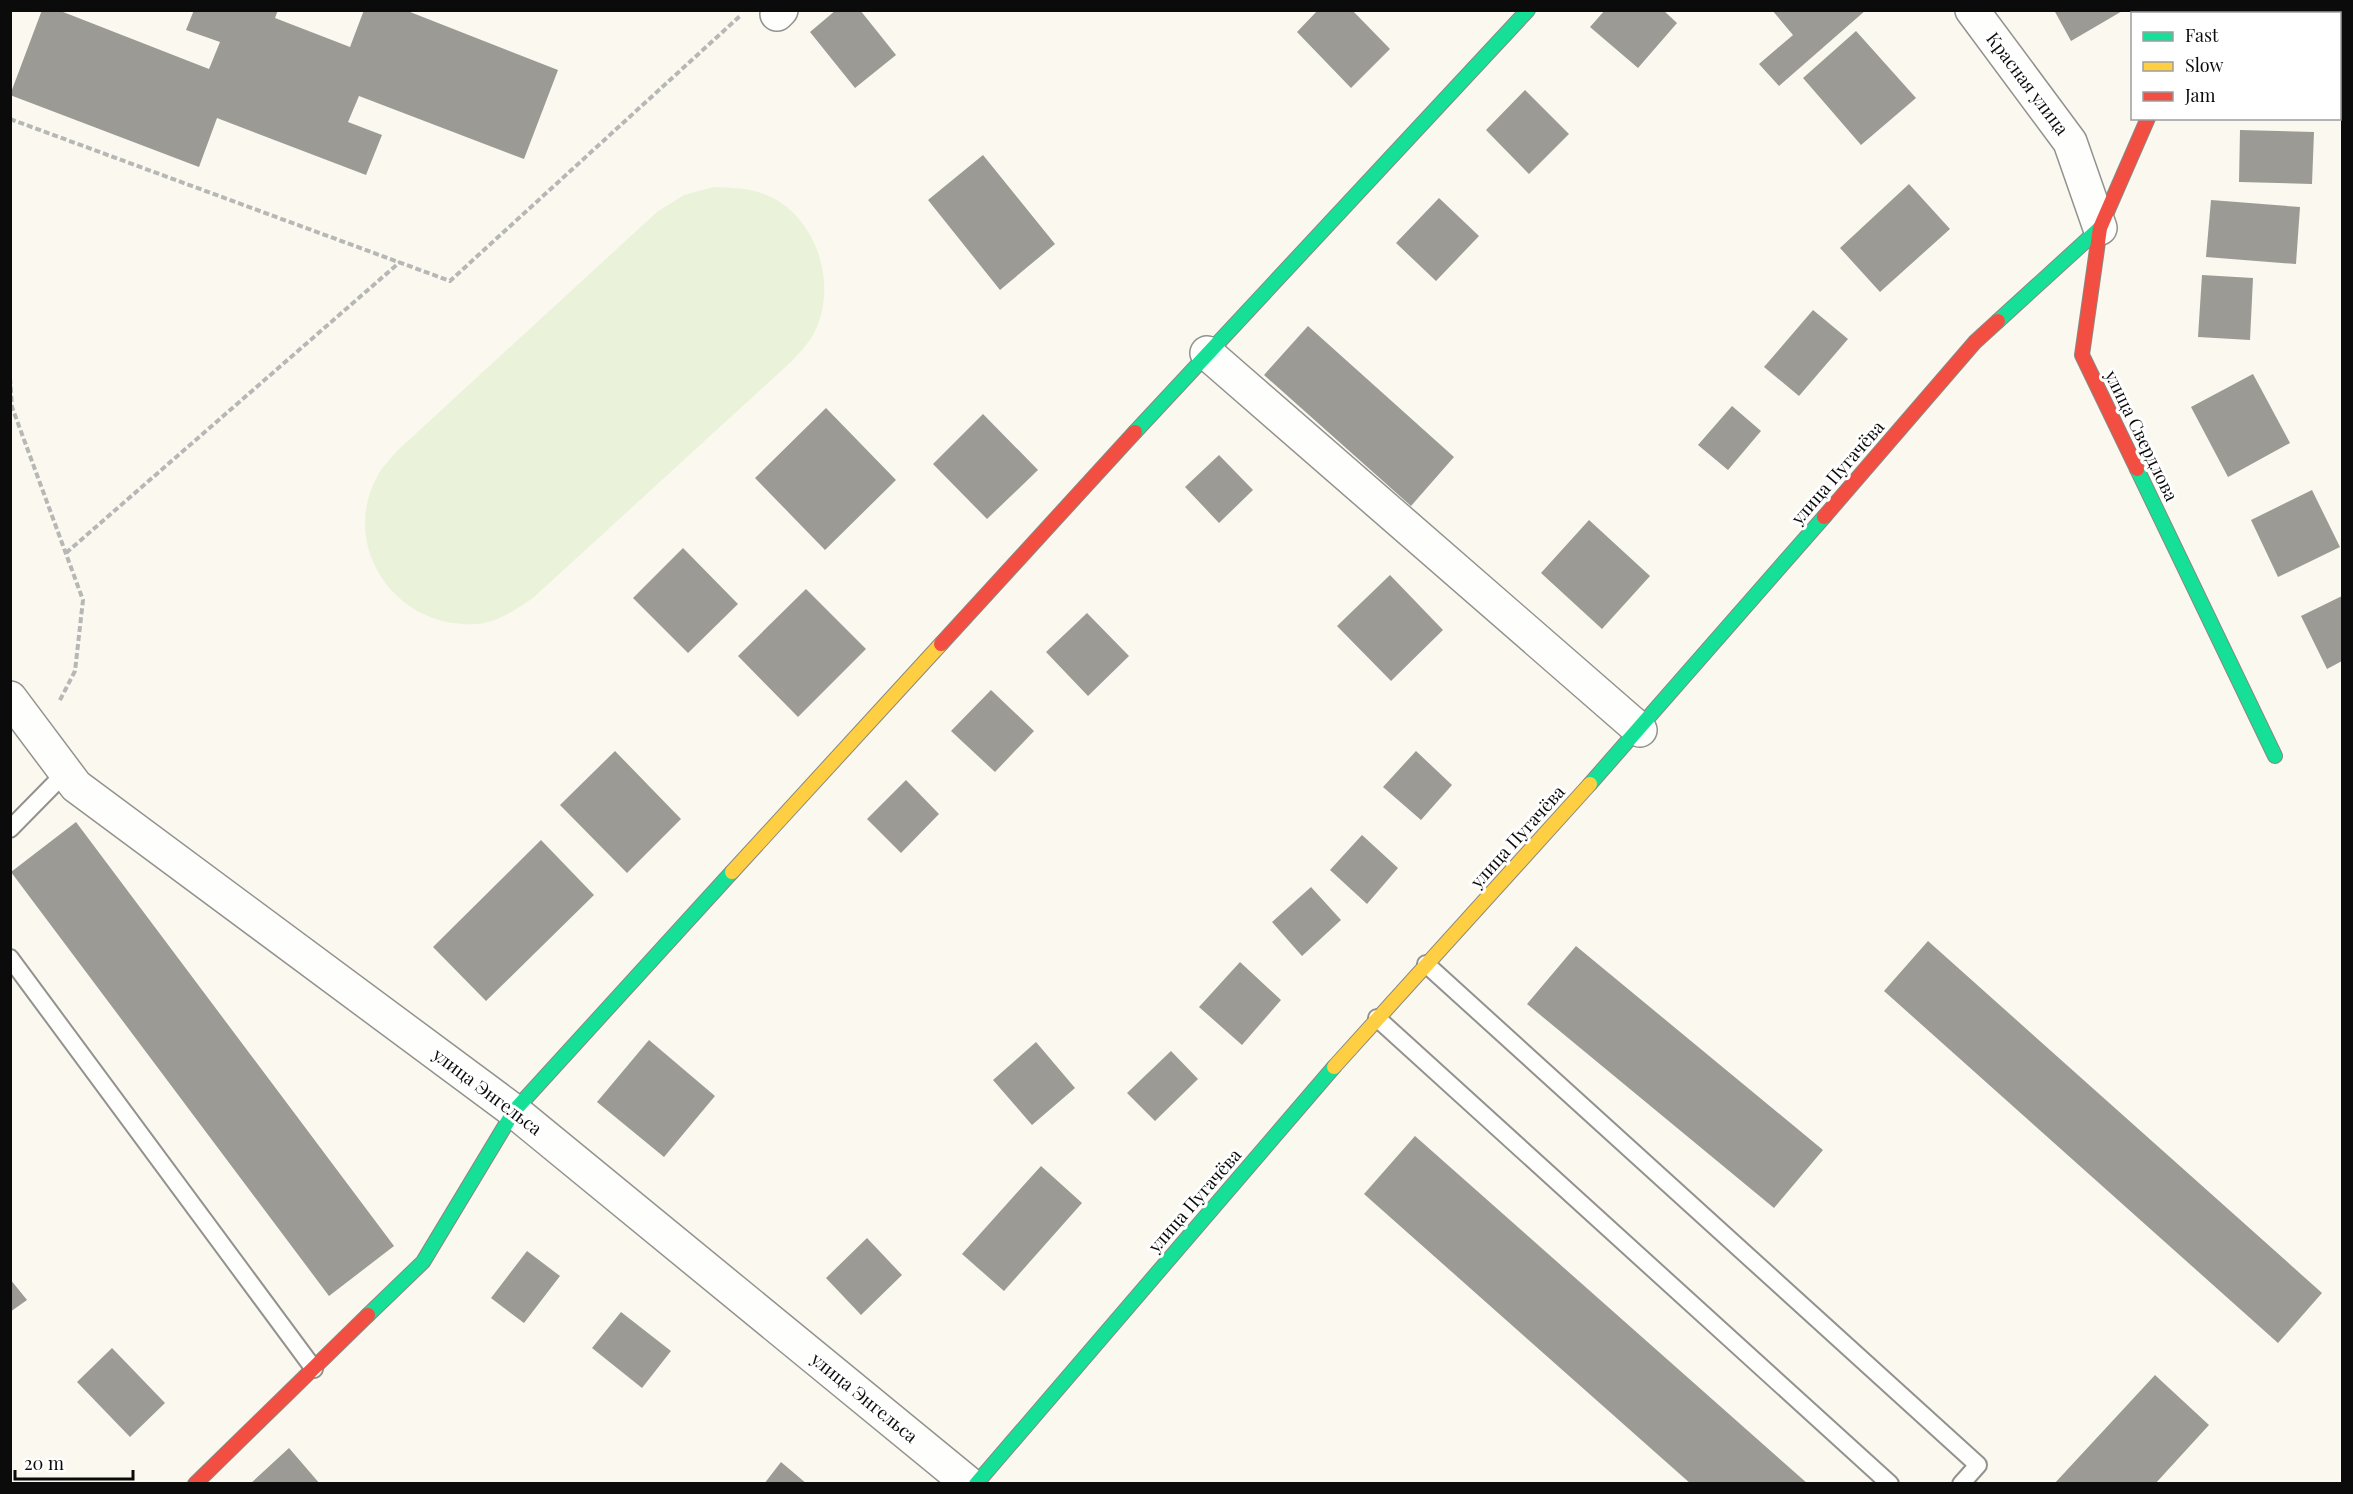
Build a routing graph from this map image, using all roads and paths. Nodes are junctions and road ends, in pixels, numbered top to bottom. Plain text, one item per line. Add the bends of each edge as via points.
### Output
1 (1527, 10) edge
2 (1972, 10) edge
3 (768, 12) edge
4 (10, 119) edge
5 (2147, 120) edge
6 (2100, 228) junction
7 (400, 262) junction
8 (1207, 353) junction
9 (10, 378) edge
10 (66, 553) junction
11 (10, 698) edge
12 (1640, 730) junction
13 (39, 737) junction
14 (2275, 756) dead end
15 (66, 772) junction
16 (10, 830) edge
17 (10, 958) edge
18 (1426, 964) junction
19 (1377, 1018) junction
20 (514, 1111) junction
21 (314, 1369) junction
22 (195, 1484) edge
23 (969, 1484) edge
24 (976, 1484) edge
25 (1890, 1484) edge
26 (1961, 1484) edge

1 - 8 street
2 - 6 street, Красная улица via 2070,142
3 - 7 path via 450,281
4 - 7 path
5 - 6 street, улица Свердлова
6 - 12 street, улица Пугачёва via 1975,342
6 - 14 street, улица Свердлова via 2082,355
7 - 10 path
8 - 12 street
8 - 20 street
9 - 10 path via 12,407
10 - 13 path via 83,600 75,672
11 - 13 street, улица Энгельса
12 - 18 street, улица Пугачёва
13 - 15 street, улица Энгельса
15 - 16 lane
15 - 20 street, улица Энгельса via 76,786
17 - 21 lane
18 - 19 street, улица Пугачёва
18 - 26 lane via 1978,1465
19 - 24 street, улица Пугачёва
19 - 25 lane
20 - 21 street via 423,1262
20 - 23 street, улица Энгельса
21 - 22 street

